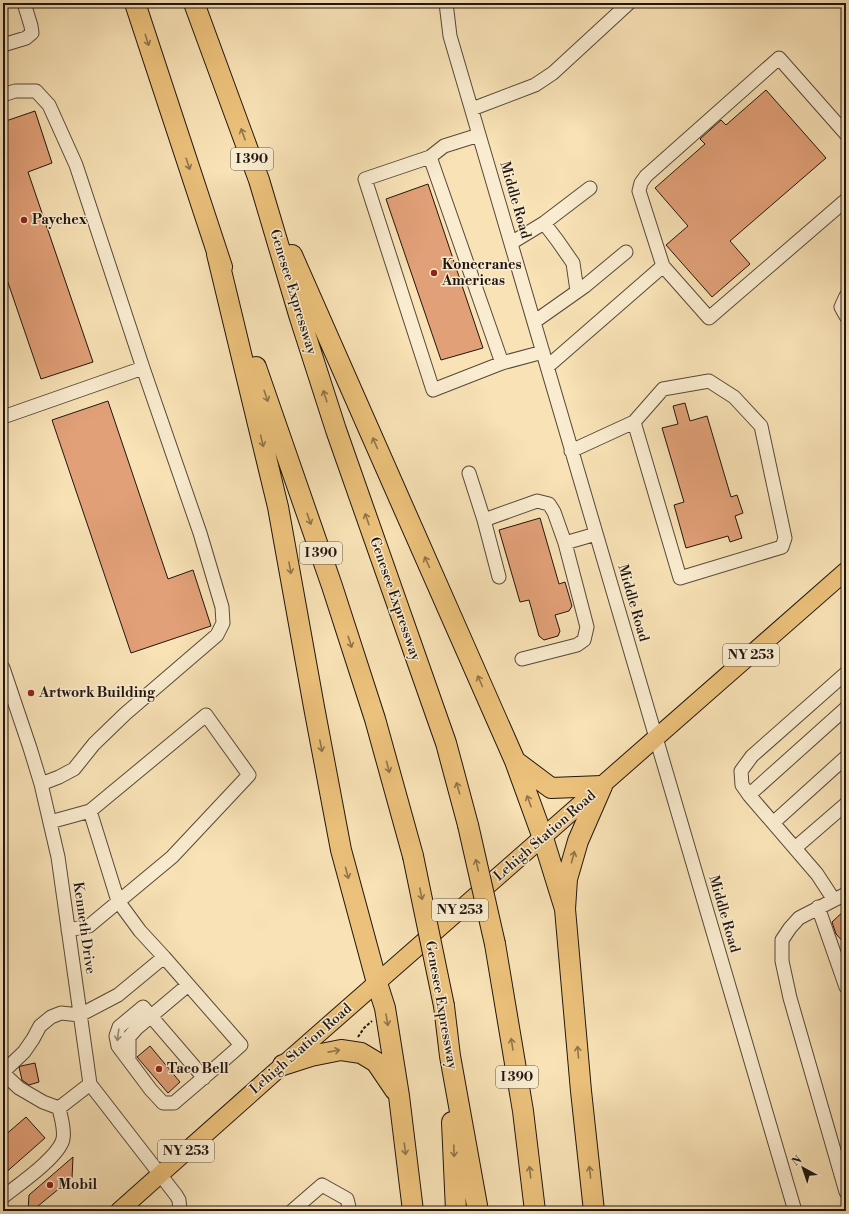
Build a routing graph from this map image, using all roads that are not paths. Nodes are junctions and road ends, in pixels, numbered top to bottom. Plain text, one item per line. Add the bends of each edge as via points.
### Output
1 (24, 3) edge
2 (135, 3) edge
3 (194, 3) edge
4 (446, 3) edge
5 (628, 3) edge
6 (3, 45) edge
7 (3, 95) edge
8 (472, 109) junction
9 (846, 134) edge
10 (479, 136) junction
11 (430, 156) junction
12 (259, 180) junction
13 (590, 188) dead end
14 (846, 200) edge
15 (544, 223) junction
16 (511, 243) junction
17 (626, 252) dead end
18 (217, 254) junction
19 (663, 266) junction
20 (578, 291) junction
21 (846, 296) edge
22 (846, 316) edge
23 (534, 322) junction
24 (543, 352) junction
25 (502, 363) junction
26 (144, 368) junction
27 (547, 368) junction
28 (3, 417) edge
29 (634, 422) junction
30 (571, 450) junction
31 (469, 473) dead end
32 (484, 520) junction
33 (596, 534) junction
34 (565, 543) junction
35 (846, 572) edge
36 (499, 577) dead end
37 (522, 659) dead end
38 (3, 668) edge
39 (846, 673) edge
40 (846, 708) edge
41 (656, 739) junction
42 (846, 757) edge
43 (515, 761) junction
44 (41, 784) junction
45 (602, 786) junction
46 (749, 795) junction
47 (846, 804) edge
48 (90, 812) junction
49 (50, 822) junction
50 (773, 823) junction
51 (543, 838) junction
52 (795, 848) junction
53 (846, 894) edge
54 (834, 900) junction
55 (118, 901) junction
56 (818, 907) junction
57 (565, 909) junction
58 (68, 930) junction
59 (164, 957) junction
60 (843, 970) edge
61 (377, 983) junction
62 (188, 985) junction
63 (846, 987) edge
64 (147, 1012) junction
65 (80, 1015) junction
66 (450, 1056) junction
67 (283, 1065) junction
68 (3, 1072) edge
69 (204, 1078) junction
70 (90, 1084) junction
71 (399, 1096) junction
72 (59, 1108) junction
73 (160, 1174) junction
74 (846, 1192) edge
75 (3, 1197) edge
76 (119, 1211) edge
77 (180, 1211) edge
78 (292, 1211) edge
79 (350, 1211) edge
80 (413, 1211) edge
81 (456, 1211) edge
82 (478, 1211) edge
83 (535, 1211) edge
84 (594, 1211) edge
85 (795, 1211) edge

1 - 6 street via 32,33 26,38
2 -> 18 highway, Genesee Expressway / I 390
12 -> 3 highway, Genesee Expressway / I 390
4 - 8 street, Middle Road via 450,36
5 - 8 street via 553,73 535,85
7 - 26 street via 15,90 36,91 50,105 76,165
8 - 10 street, Middle Road
9 - 19 street via 779,58 641,183 640,191
10 - 11 street via 444,146
10 - 16 street, Middle Road
11 - 25 street
11 - 25 street via 365,179 433,390
43 -> 12 highway
83 -> 12 highway, Genesee Expressway / I 390, bridge via 523,1111 495,944 468,825 446,743 336,430
13 - 15 street
14 - 19 street via 709,318
15 - 16 street
15 - 20 street via 573,263
16 - 23 street, Middle Road
17 - 20 street
18 -> 61 highway via 278,507 341,850
18 -> 66 highway, Genesee Expressway / I 390, bridge via 375,719 413,856 444,1006
19 - 27 street
20 - 23 street
21 - 22 street via 841,307
23 - 24 street, Middle Road
24 - 25 street
24 - 27 street, Middle Road
26 - 28 street
26 - 44 street via 200,533 222,608 223,623 217,635 125,714 94,744 74,769
27 - 30 street, Middle Road
29 - 29 street via 663,389 709,381 734,397 761,426 785,538 782,547 680,578
29 - 30 street
30 - 33 street, Middle Road
31 - 32 street
32 - 34 street via 537,501 549,504
32 - 36 street
33 - 34 street
33 - 41 street, Middle Road
34 - 37 street via 587,627 584,640 577,645
35 - 41 main road, Lehigh Station Road / NY 253
38 - 44 street, Kenneth Drive
39 - 46 street via 752,756 741,771 742,785
40 - 46 street
41 - 45 main road, Lehigh Station Road / NY 253
41 - 85 street, Middle Road
42 - 50 street
43 - 45 highway via 551,788
51 -> 43 highway
44 - 49 street, Kenneth Drive
45 - 51 main road, Lehigh Station Road / NY 253
57 -> 45 highway via 567,879 578,841
46 - 50 street
47 - 52 street
48 - 49 street
48 - 55 street
48 - 55 street via 206,716 249,775 172,857
49 - 58 street, Kenneth Drive via 58,857
50 - 52 street
51 - 57 highway
51 - 61 main road, Lehigh Station Road / NY 253
52 - 54 street
53 - 54 street
54 - 56 street
55 - 58 street via 90,926
55 - 59 street via 140,932
56 - 60 street
56 - 74 street via 799,918 790,928 782,940 782,961 790,998
84 -> 57 highway
58 - 65 street, Kenneth Drive
59 - 62 street
59 - 65 street via 118,995
60 - 63 street
61 - 67 main road, Lehigh Station Road / NY 253
61 -> 71 highway via 385,1008
62 - 64 street
62 - 69 street via 241,1045
64 - 69 street
64 -> 69 street via 129,1038 129,1060 151,1090 163,1103 174,1103
65 - 68 street via 61,1013 51,1017 40,1026 24,1052
65 - 70 street, Kenneth Drive
66 -> 81 highway
66 - 82 highway, Genesee Expressway / I 390
67 -> 71 highway via 341,1050 362,1053 376,1062
67 - 73 main road, Lehigh Station Road / NY 253
68 - 72 street via 19,1088
70 - 72 street
70 - 73 street, Kenneth Drive
71 -> 80 highway
72 - 75 street via 63,1140 40,1167
73 - 76 main road, Lehigh Station Road / NY 253
73 - 77 street, Kenneth Drive via 179,1200
78 - 79 street via 322,1185 347,1200

